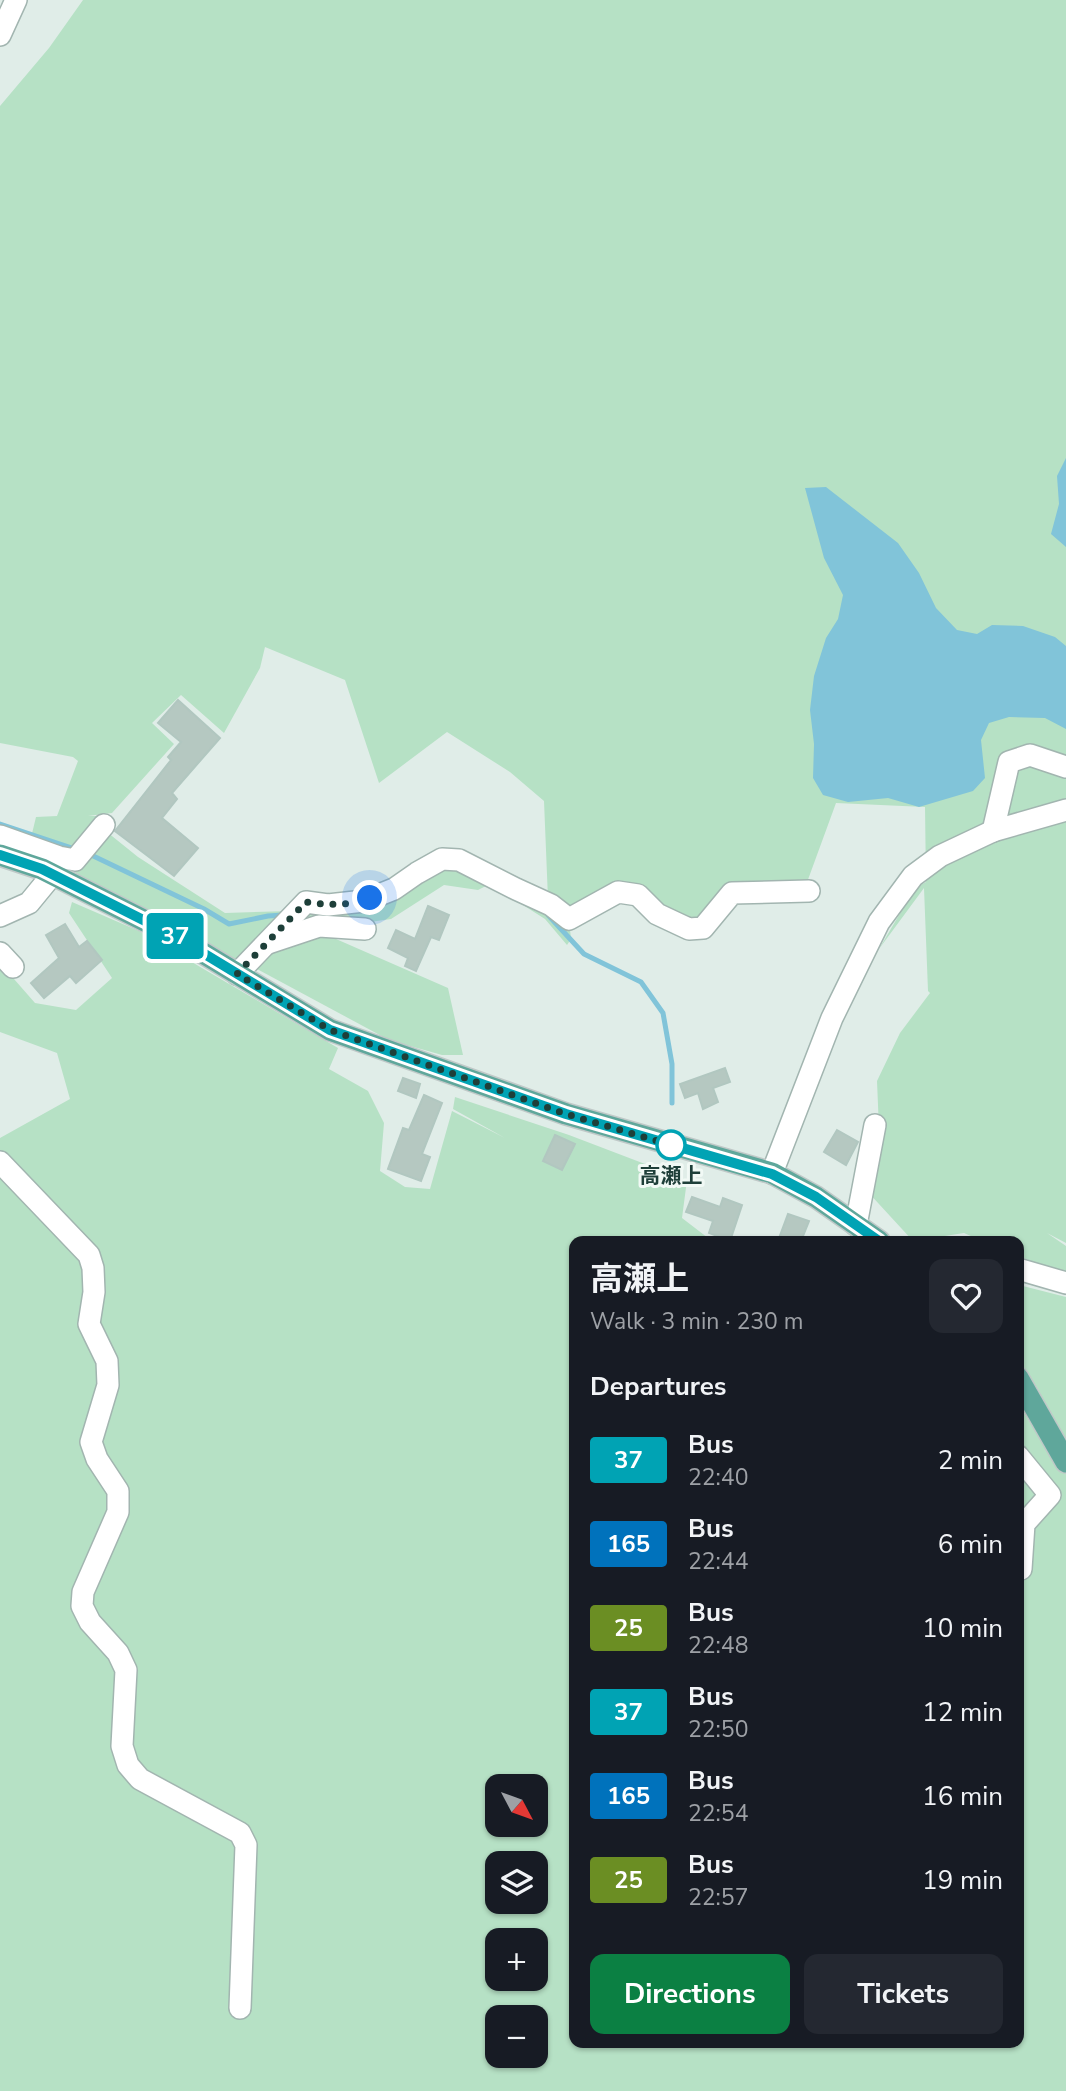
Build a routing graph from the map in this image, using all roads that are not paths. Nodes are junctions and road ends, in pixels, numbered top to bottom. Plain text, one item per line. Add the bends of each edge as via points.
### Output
1 (16, 0) edge
2 (0, 35) edge
3 (1066, 767) edge
4 (1066, 810) edge
5 (104, 825) dead end
6 (993, 831) junction
7 (0, 836) edge
8 (0, 855) edge
9 (52, 875) junction
10 (809, 891) dead end
11 (0, 916) edge
12 (365, 929) dead end
13 (266, 944) junction
14 (237, 974) junction
15 (875, 1125) dead end
16 (0, 1162) edge
17 (772, 1174) junction
18 (856, 1225) junction
19 (872, 1236) edge
20 (1024, 1271) edge
21 (1066, 1283) edge
22 (1024, 1388) edge
23 (1066, 1462) edge
24 (1024, 1463) edge
25 (1024, 1524) edge
26 (240, 2008) dead end

1 - 2 street
3 - 6 street via 1030,755 1009,762
4 - 6 street
5 - 7 street via 80,853 59,857
6 - 17 street via 940,856 913,876 879,922 832,1018
8 - 9 main road
9 - 11 street via 29,903
9 - 14 main road via 175,936
10 - 13 street via 732,893 703,928 689,929 657,914 638,895 618,892 569,919 551,905 459,860 442,859 394,889 364,901 306,902
12 - 13 street via 319,926
13 - 14 street
14 - 17 main road via 330,1030 566,1114
15 - 18 street
16 - 26 street via 89,1255 93,1268 89,1324 107,1361 108,1385 91,1442 118,1491 118,1512 83,1592 82,1606 126,1670 122,1746 128,1765 140,1779 240,1833 246,1845
17 - 18 main road
18 - 19 main road
20 - 21 street
22 - 23 main road
24 - 25 street via 1050,1495

